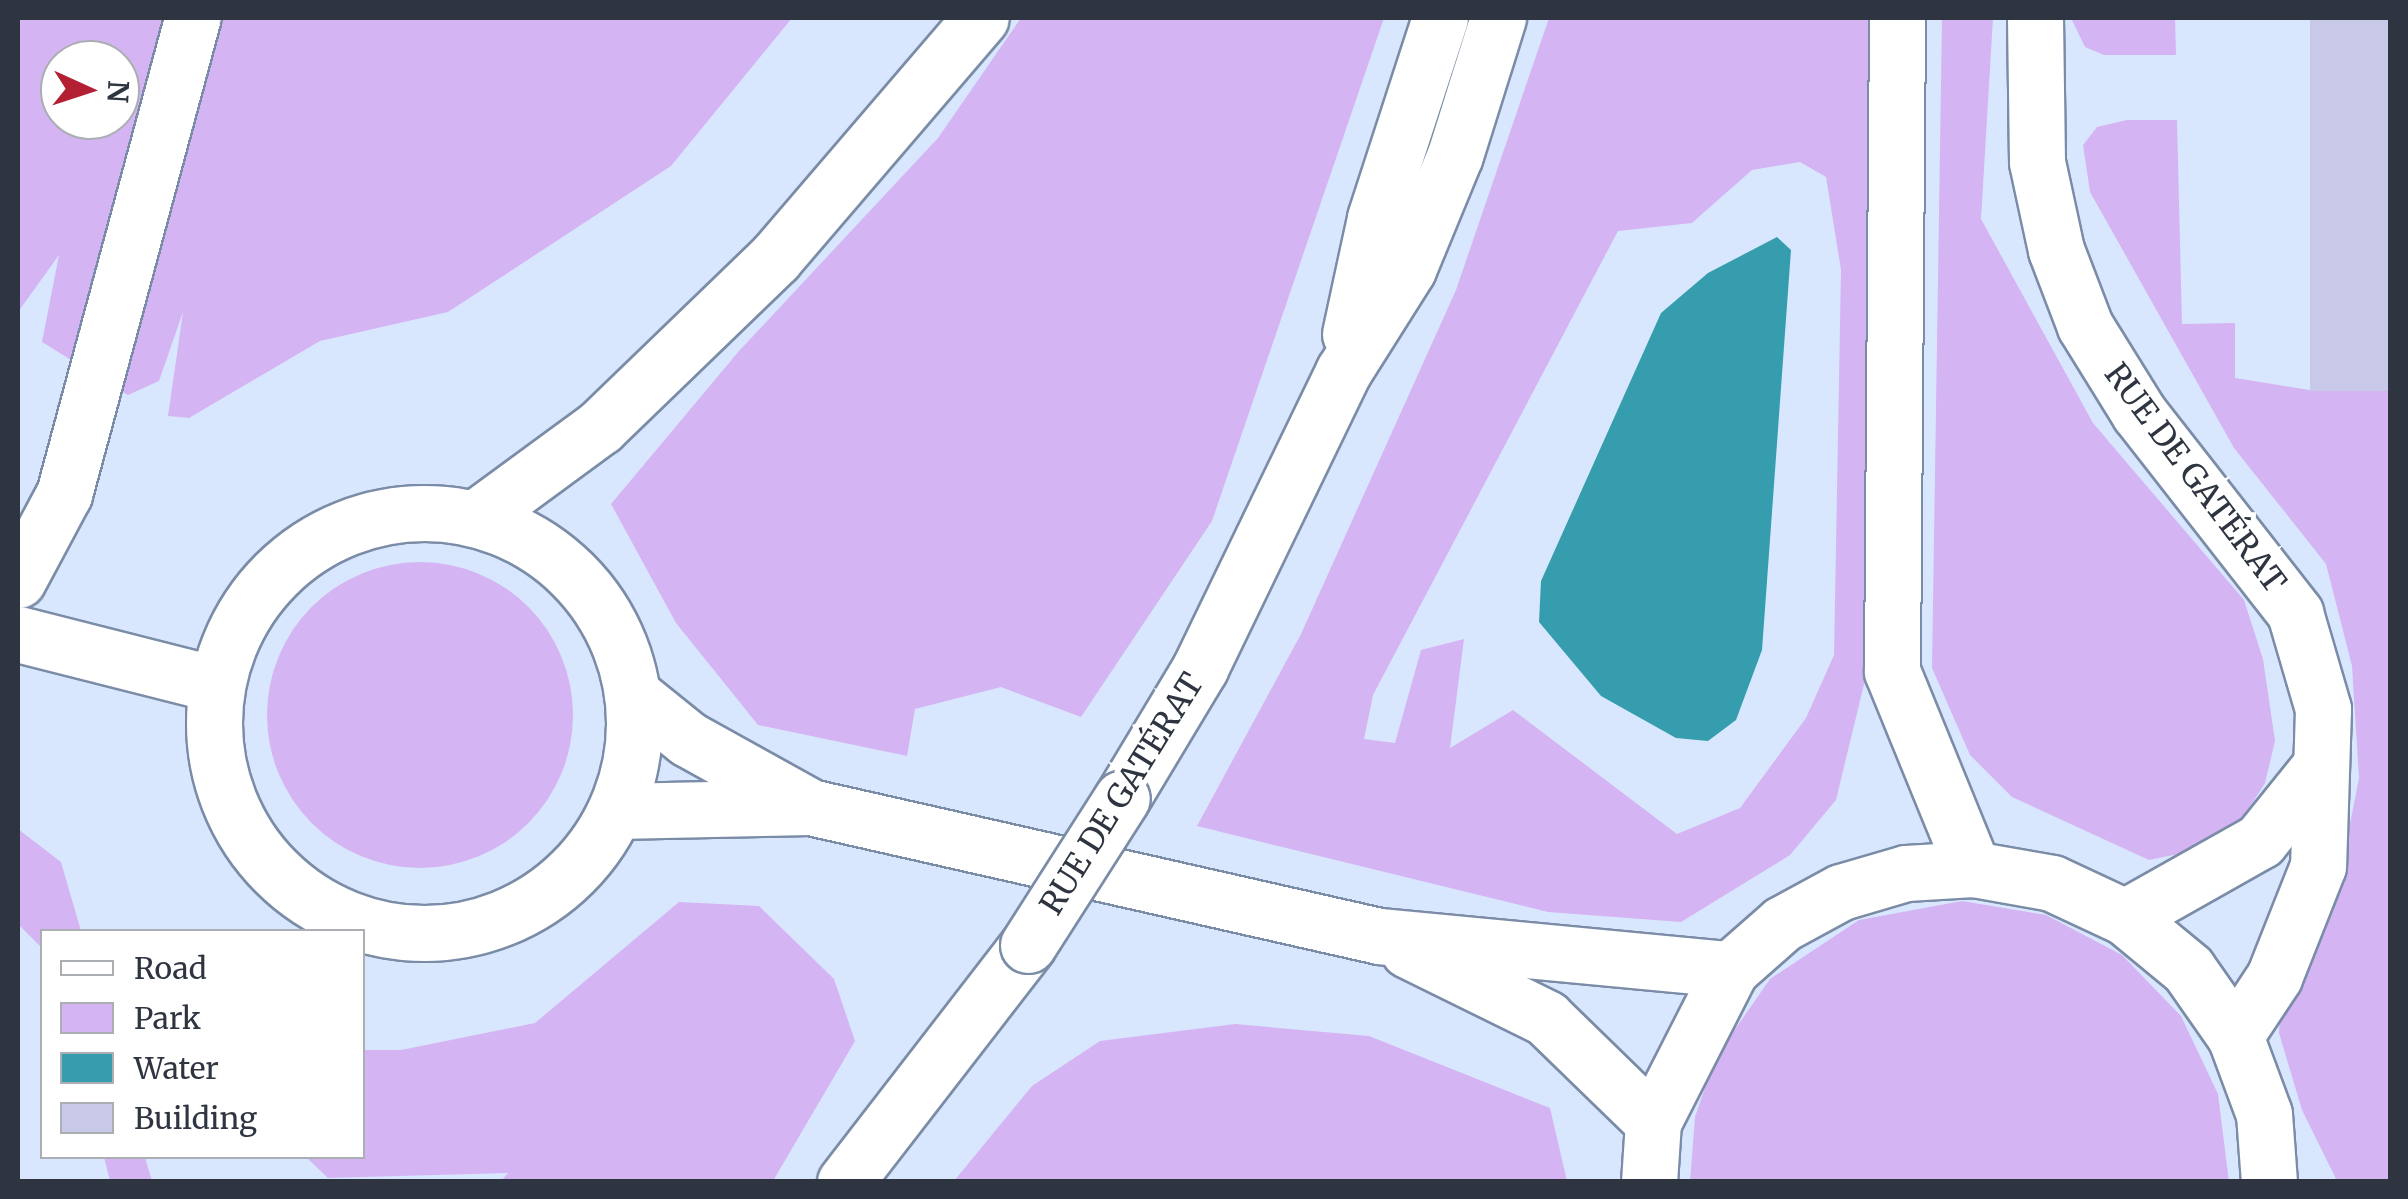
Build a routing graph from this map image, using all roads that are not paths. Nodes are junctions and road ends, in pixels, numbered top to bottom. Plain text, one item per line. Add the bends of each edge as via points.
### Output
1 (192, 18) edge
2 (981, 18) edge
3 (1440, 18) edge
4 (1498, 18) edge
5 (1897, 18) edge
6 (2036, 18) edge
7 (1342, 372) junction
8 (476, 518) junction
9 (18, 580) edge
10 (18, 634) edge
11 (215, 684) junction
12 (632, 694) junction
13 (2321, 765) junction
14 (810, 807) junction
15 (616, 811) junction
16 (1973, 870) junction
17 (2125, 917) junction
18 (1379, 936) junction
19 (1732, 969) junction
20 (2235, 1036) junction
21 (1653, 1122) junction
22 (846, 1182) edge
23 (1649, 1182) edge
24 (2269, 1182) edge

1 - 9 street via 64,494
2 - 8 street via 775,258 600,428
3 - 7 street, RUE DE GATÉRAT via 1375,218
4 - 7 street, RUE DE GATÉRAT via 1455,155 1408,269
5 - 16 street via 1892,671
6 - 13 street, RUE DE GATÉRAT via 2037,162 2056,250 2085,326 2140,413 2295,613 2323,709
7 - 22 street, RUE DE GATÉRAT, bridge via 1200,668 1122,798 1028,945
8 - 11 street via 408,512 326,538 282,566 240,620
8 - 12 street via 533,542 580,582 616,635
10 - 11 street
11 - 15 street via 214,752 234,817 274,873 328,912 360,923 393,933 460,932 524,910 577,868
12 - 14 street via 688,738
12 - 15 street via 628,774
13 - 17 street via 2260,841
13 - 20 street, RUE DE GATÉRAT via 2318,866 2305,912
14 - 15 street
14 - 18 street
16 - 17 street via 2052,884
16 - 19 street via 1906,873 1841,892 1782,924
17 - 20 street via 2188,969
18 - 19 street
18 - 21 street via 1546,1018
19 - 21 street
20 - 24 street via 2264,1114
21 - 23 street

